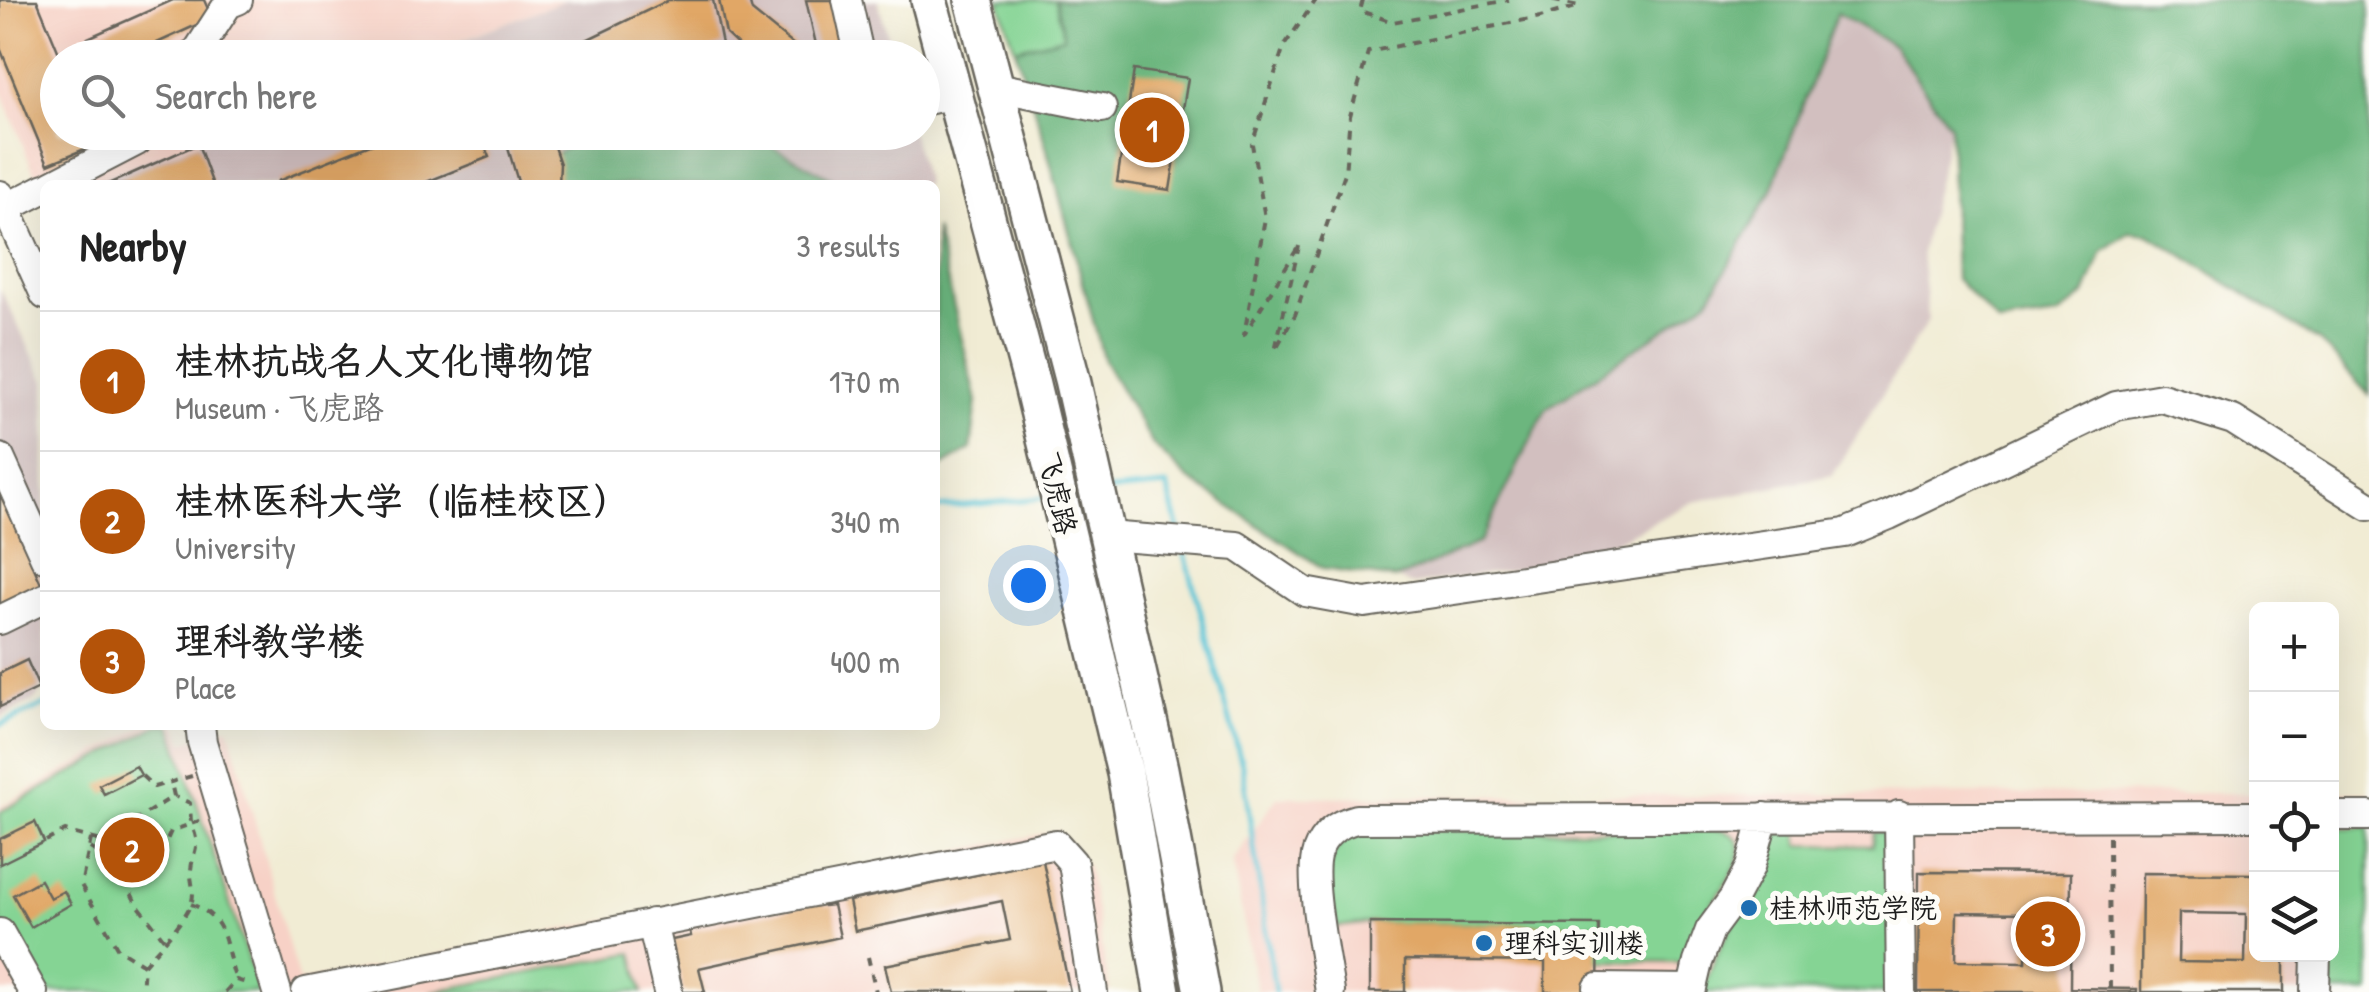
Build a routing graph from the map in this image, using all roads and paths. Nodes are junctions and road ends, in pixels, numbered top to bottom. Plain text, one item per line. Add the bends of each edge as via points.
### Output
1 (238, 0) edge
2 (847, 0) edge
3 (929, 0) edge
4 (974, 0) edge
5 (1316, 0) edge
6 (1364, 0) edge
7 (1508, 0) edge
8 (1550, 0) edge
9 (205, 40) edge
10 (856, 40) edge
11 (933, 40) edge
12 (996, 88) junction
13 (940, 104) edge
14 (1102, 108) dead end
15 (120, 150) edge
16 (62, 180) edge
17 (40, 190) edge
18 (3, 202) edge
19 (40, 284) edge
20 (0, 458) edge
21 (2369, 506) edge
22 (1107, 536) junction
23 (40, 547) edge
24 (40, 600) edge
25 (0, 620) edge
26 (201, 730) edge
27 (211, 771) junction
28 (142, 776) dead end
29 (171, 782) junction
30 (174, 796) junction
31 (223, 813) junction
32 (1899, 815) junction
33 (2109, 816) junction
34 (2249, 816) edge
35 (2339, 816) edge
36 (2369, 816) edge
37 (1764, 817) junction
38 (191, 824) junction
39 (112, 832) junction
40 (91, 839) junction
41 (46, 841) dead end
42 (89, 847) junction
43 (128, 866) junction
44 (120, 870) junction
45 (191, 904) junction
46 (652, 923) junction
47 (0, 933) edge
48 (164, 939) junction
49 (868, 957) dead end
50 (2316, 962) edge
51 (144, 966) junction
52 (236, 980) junction
53 (275, 985) edge
54 (1598, 988) dead end
55 (1692, 991) edge
56 (33, 992) edge
57 (142, 992) edge
58 (225, 992) edge
59 (306, 992) edge
60 (668, 992) edge
61 (876, 992) edge
62 (1093, 992) edge
63 (1162, 992) edge
64 (1202, 992) edge
65 (1330, 992) edge
66 (1900, 992) edge
67 (2110, 992) edge
68 (2315, 992) edge

1 - 9 street via 228,4
2 - 10 street
3 - 11 main road, 飞虎路
4 - 12 main road, 飞虎路
5 - 8 path via 1284,46 1252,144 1265,218 1244,336 1299,246 1275,350 1345,173 1350,116 1368,52 1579,6
6 - 7 path via 1360,12 1392,22
12 - 14 street
12 - 22 main road, 飞虎路
13 - 63 main road, 飞虎路 via 1058,493 1125,773
15 - 16 street
17 - 18 street
18 - 19 street
20 - 23 street
21 - 22 street via 2233,420 2162,398 2116,406 1845,533 1366,604 1305,592 1237,546
22 - 64 main road, 飞虎路
24 - 25 street
26 - 27 street
27 - 29 path
27 - 31 street
28 - 29 path via 154,787
29 - 30 path
30 - 38 path via 190,803
30 - 39 path
31 - 38 path
31 - 53 street
32 - 33 street
32 - 37 street
32 - 66 street
33 - 34 street
33 - 67 path
35 - 36 street
37 - 55 street via 1750,867 1710,930
37 - 65 street via 1368,817 1340,823 1322,840 1314,864
38 - 43 path via 171,830 148,866
38 - 45 path via 197,856
39 - 40 path
39 - 43 path
40 - 41 path via 64,831
40 - 42 path
42 - 44 path
42 - 51 path via 81,886 118,949
43 - 44 path
44 - 48 path
45 - 48 path
45 - 52 path via 220,922
46 - 59 street
46 - 60 street
46 - 62 street via 1056,844 1073,864
47 - 56 street
48 - 51 path
49 - 61 path
50 - 68 street
51 - 57 path
52 - 53 path
52 - 58 path
54 - 55 street

